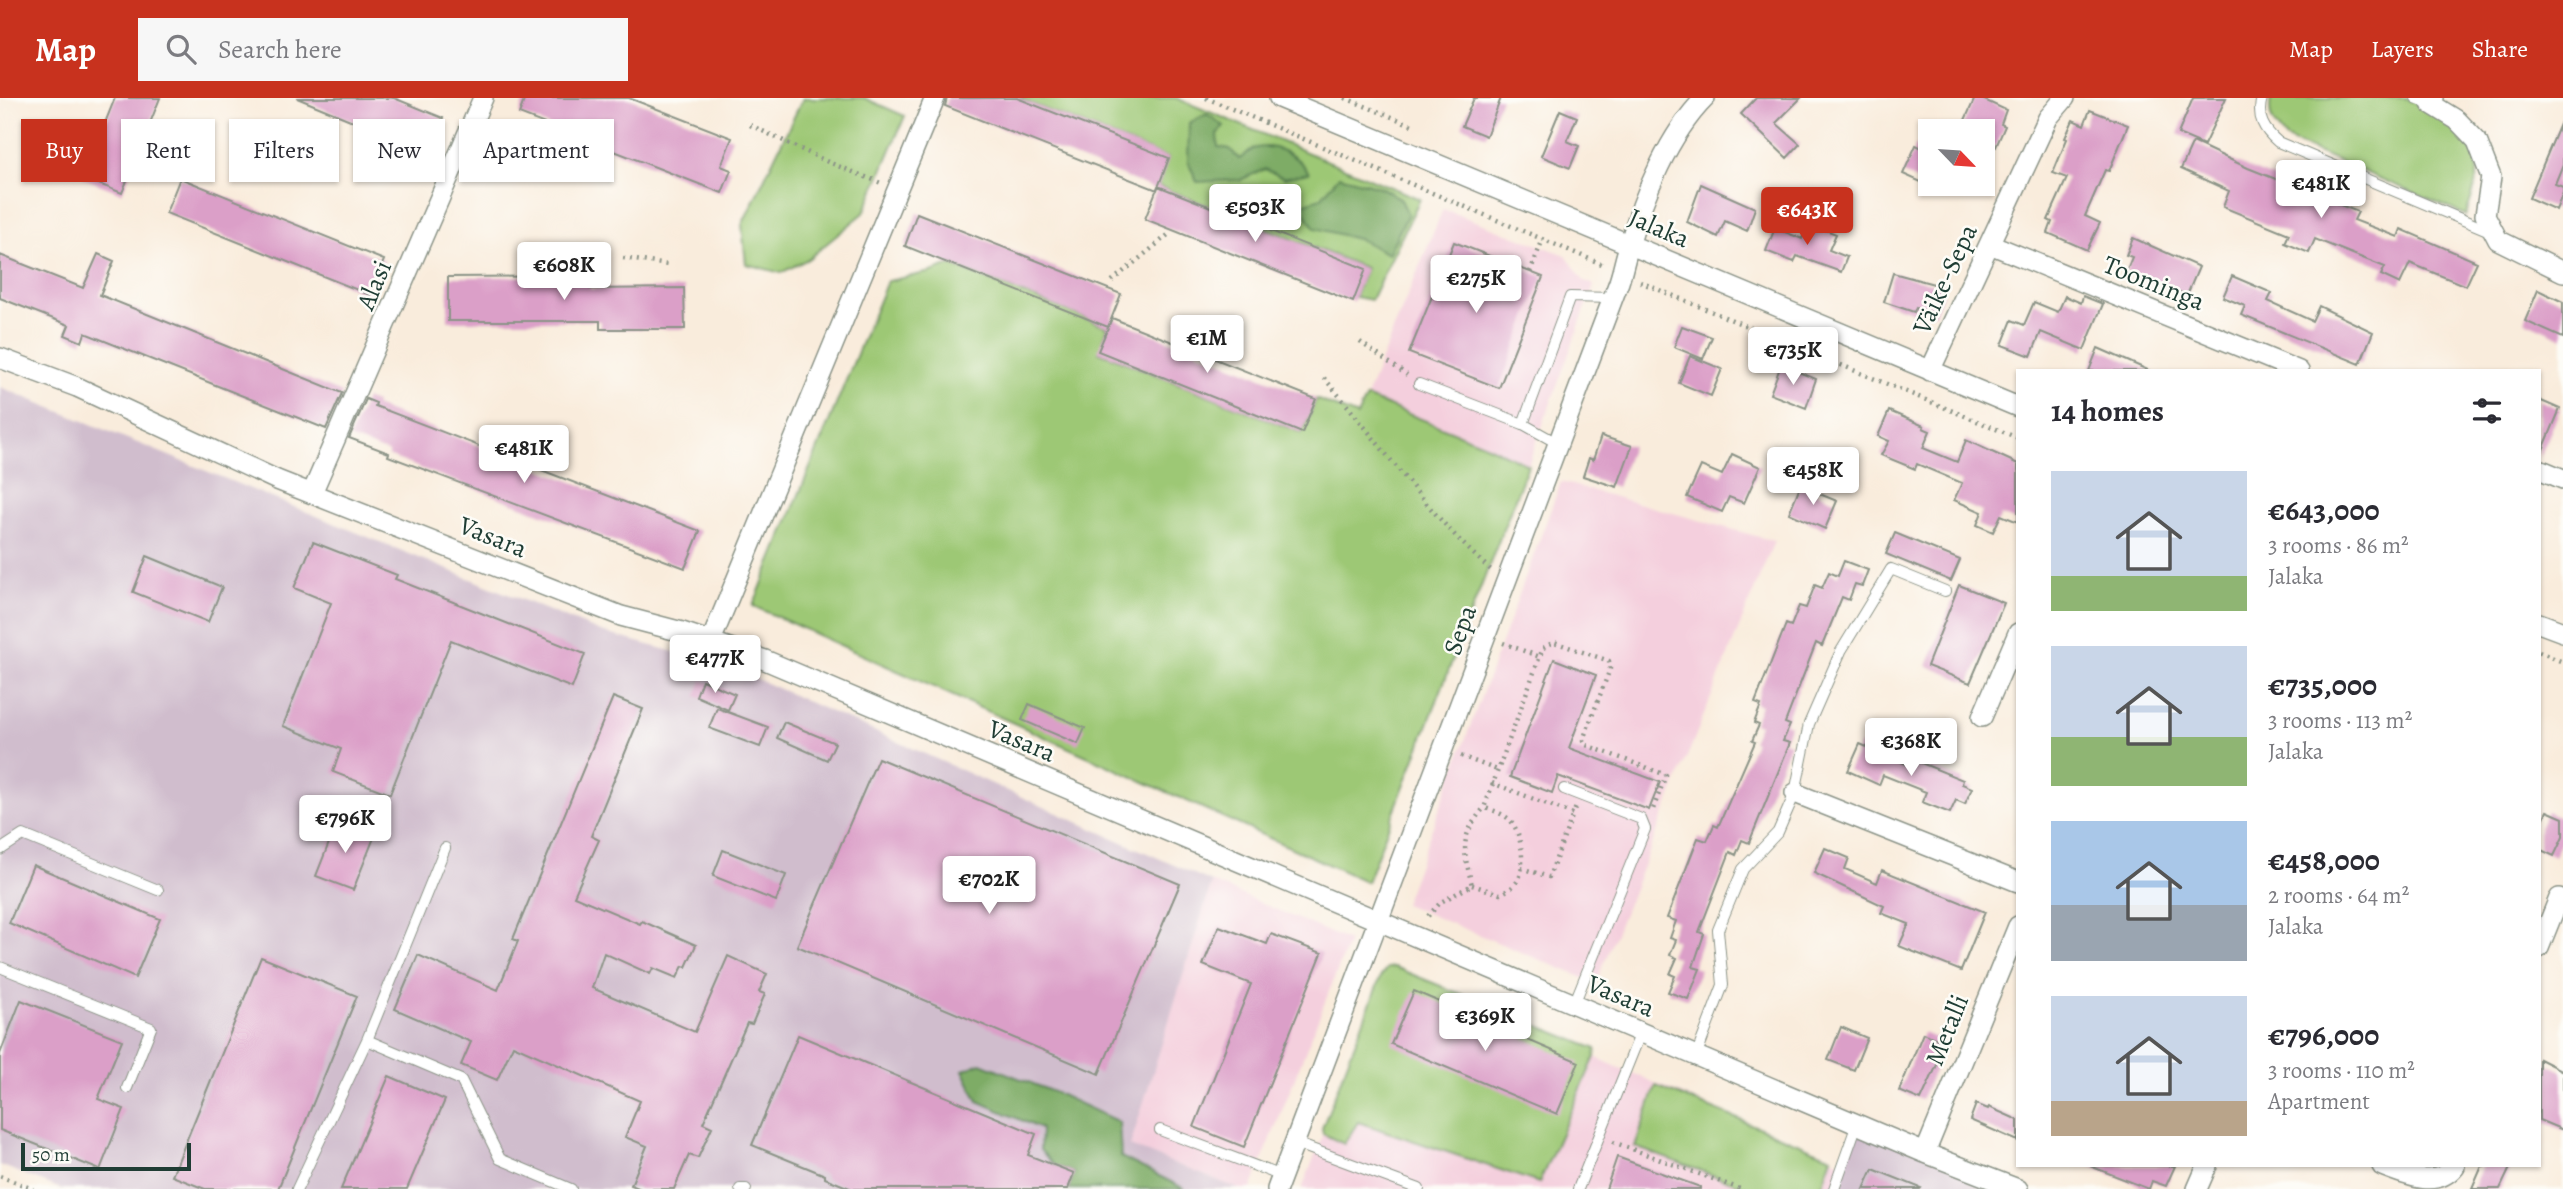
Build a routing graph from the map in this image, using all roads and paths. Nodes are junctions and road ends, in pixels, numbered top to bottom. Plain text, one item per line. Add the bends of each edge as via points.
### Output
1 (483, 98) edge
2 (935, 98) edge
3 (1206, 98) edge
4 (1279, 98) edge
5 (1345, 98) edge
6 (1705, 98) edge
7 (2065, 98) edge
8 (2262, 98) edge
9 (2427, 100) edge
10 (750, 125) dead end
11 (1412, 125) dead end
12 (898, 190) junction
13 (2494, 233) junction
14 (1168, 234) dead end
15 (1543, 239) junction
16 (1629, 244) junction
17 (1990, 244) junction
18 (623, 258) dead end
19 (668, 265) dead end
20 (1530, 272) dead end
21 (2563, 272) edge
22 (1622, 274) junction
23 (1112, 281) dead end
24 (1613, 298) junction
25 (1360, 342) dead end
26 (0, 358) edge
27 (2294, 369) edge
28 (1930, 371) junction
29 (1324, 378) dead end
30 (1419, 384) joint
31 (2016, 406) edge
32 (1524, 424) junction
33 (2016, 437) edge
34 (1557, 443) junction
35 (2541, 471) edge
36 (2563, 479) edge
37 (312, 493) junction
38 (1491, 571) dead end
39 (1945, 591) dead end
40 (2541, 624) edge
41 (2563, 632) edge
42 (2016, 638) edge
43 (711, 641) junction
44 (2541, 653) edge
45 (2563, 662) edge
46 (1982, 717) dead end
47 (1457, 754) dead end
48 (1497, 770) junction
49 (1492, 783) junction
50 (1564, 789) dead end
51 (1795, 793) junction
52 (1580, 796) junction
53 (1484, 808) junction
54 (1573, 814) junction
55 (1645, 829) junction
56 (445, 848) dead end
57 (0, 850) edge
58 (1521, 868) junction
59 (2016, 881) edge
60 (1472, 885) junction
61 (158, 890) dead end
62 (2559, 898) dead end
63 (1428, 916) dead end
64 (1379, 922) junction
65 (2016, 931) edge
66 (2541, 943) edge
67 (0, 967) edge
68 (1574, 1004) junction
69 (1640, 1032) junction
70 (367, 1041) junction
71 (1696, 1056) junction
72 (127, 1088) dead end
73 (1857, 1124) junction
74 (1160, 1130) dead end
75 (1599, 1137) junction
76 (1295, 1143) junction
77 (1925, 1153) junction
78 (2207, 1167) edge
79 (2385, 1167) edge
80 (2454, 1167) edge
81 (0, 1175) edge
82 (1280, 1182) edge
83 (33, 1189) edge
84 (297, 1189) edge
85 (571, 1189) edge
86 (740, 1189) edge
87 (746, 1189) edge
88 (1419, 1189) edge
89 (1578, 1189) edge
90 (1740, 1189) edge
91 (1834, 1189) edge
92 (2018, 1189) edge
93 (2197, 1189) edge

1 - 37 street, Alasi
2 - 12 street
3 - 15 path
4 - 16 street, Jalaka
5 - 11 path
6 - 16 street, Sepa via 1666,153
7 - 17 street, Väike-Sepa via 2048,118
8 - 13 lane via 2260,118 2278,142
9 - 13 street via 2457,120 2477,141 2491,177 2485,215
10 - 12 path
12 - 43 street
13 - 21 street via 2498,240
14 - 23 path
15 - 20 path
15 - 22 path
16 - 22 street, Sepa
16 - 28 street, Jalaka
17 - 27 street, Toominga
17 - 28 street, Väike-Sepa
18 - 19 path
22 - 24 street, Sepa
22 - 33 path
24 - 32 lane via 1570,297
24 - 34 street, Sepa
25 - 30 path
26 - 37 street, Vasara via 77,387
28 - 31 street, Jalaka
29 - 38 path via 1426,502
30 - 32 lane
32 - 34 lane
34 - 64 street, Sepa
35 - 36 street
37 - 43 street, Vasara via 621,616
39 - 51 lane via 1891,569 1835,663 1810,724
40 - 41 street
42 - 46 street
43 - 64 street, Vasara
44 - 45 path
47 - 48 path
48 - 49 path
48 - 55 path via 1543,648 1554,642 1609,660 1610,669 1583,740 1666,775
49 - 53 path
49 - 54 path
50 - 52 lane
51 - 59 street
51 - 71 lane via 1778,832 1743,869 1718,930 1723,985
52 - 54 path
52 - 55 lane via 1641,819
53 - 58 path via 1510,820 1518,832
53 - 60 path via 1464,837
54 - 58 path via 1549,877
55 - 68 lane
56 - 70 lane
57 - 61 lane via 23,835
58 - 60 path via 1512,888 1500,894
60 - 63 path via 1441,902
62 - 66 street
64 - 68 street, Vasara
64 - 76 street, Sepa
65 - 77 street, Metalli
67 - 72 lane via 151,1028
68 - 69 street, Vasara
69 - 71 street, Vasara
69 - 75 lane
70 - 84 lane
70 - 85 lane via 461,1080 499,1159
71 - 73 street, Vasara
73 - 77 street, Vasara
73 - 91 lane
74 - 82 lane
75 - 89 lane
75 - 90 path
76 - 82 street, Sepa
76 - 88 lane
77 - 92 street, Vasara
78 - 93 street
79 - 80 street via 2432,1183 2449,1176
81 - 83 path
86 - 87 lane

